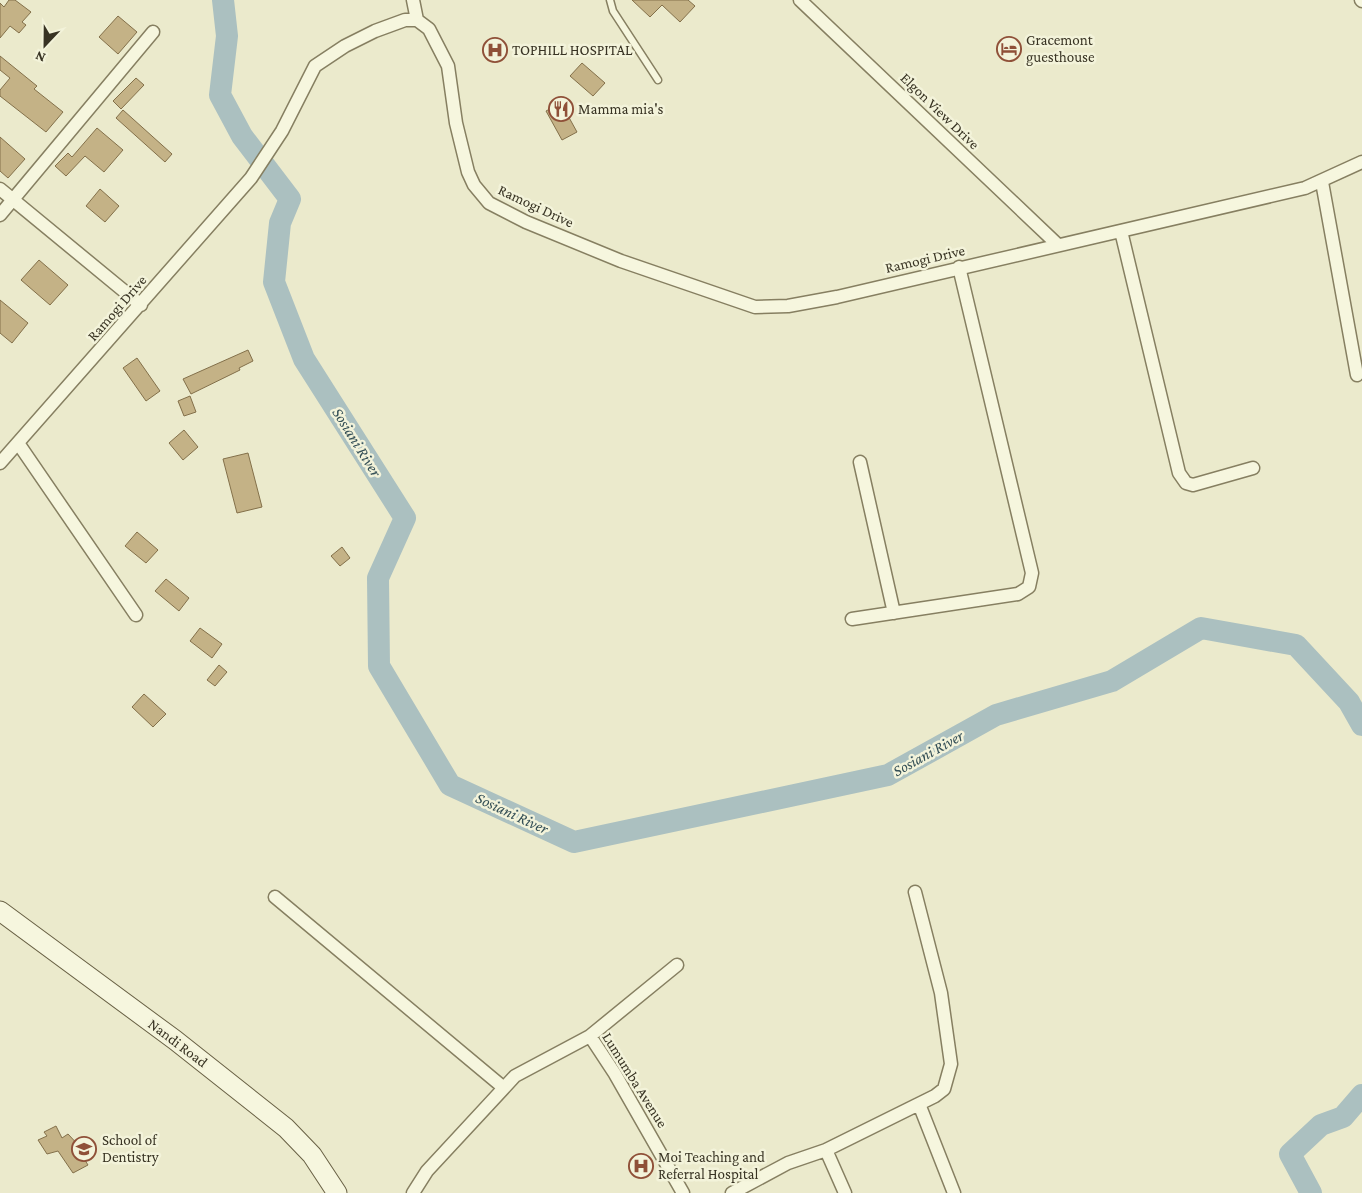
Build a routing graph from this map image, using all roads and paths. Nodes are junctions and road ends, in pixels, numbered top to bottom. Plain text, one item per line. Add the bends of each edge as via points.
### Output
1 (413, 0) edge
2 (610, 0) edge
3 (800, 0) edge
4 (417, 20) junction
5 (153, 32) dead end
6 (658, 80) dead end
7 (1362, 162) edge
8 (1322, 182) junction
9 (0, 189) edge
10 (13, 200) junction
11 (0, 215) edge
12 (1121, 231) junction
13 (1058, 245) junction
14 (959, 267) junction
15 (141, 305) junction
16 (1357, 374) dead end
17 (18, 443) junction
18 (860, 462) dead end
19 (0, 463) edge
20 (1254, 468) dead end
21 (894, 612) junction
22 (136, 615) dead end
23 (852, 619) dead end
24 (915, 892) dead end
25 (275, 897) dead end
26 (0, 911) edge
27 (676, 965) dead end
28 (590, 1036) junction
29 (504, 1088) junction
30 (919, 1104) junction
31 (826, 1150) junction
32 (338, 1193) edge
33 (413, 1193) edge
34 (683, 1193) edge
35 (732, 1193) edge
36 (845, 1193) edge
37 (954, 1193) edge

1 - 4 street
2 - 6 lane via 613,11
3 - 13 street, Elgon View Drive
4 - 14 street, Ramogi Drive via 430,29 448,66 456,123 474,185 489,203 526,222 621,261 755,307 788,306
4 - 15 street, Ramogi Drive via 405,20 375,31 315,66 282,131 251,178
5 - 10 street
7 - 8 street, Ramogi Drive
8 - 12 street, Ramogi Drive
8 - 16 street
9 - 10 street
10 - 11 street
10 - 15 street
12 - 13 street, Ramogi Drive
12 - 20 street via 1179,473 1186,483 1193,485
13 - 14 street, Ramogi Drive
14 - 21 street via 1032,573 1029,587 1018,594
15 - 17 street, Ramogi Drive
17 - 19 street, Ramogi Drive
17 - 22 street
18 - 21 street
21 - 23 street
24 - 30 street via 941,993 951,1064 944,1089
25 - 29 street
26 - 32 street, Nandi Road via 197,1057 286,1128 312,1155
27 - 28 street
28 - 29 street, Lumumba Avenue via 524,1070
28 - 34 street, Lumumba Avenue
29 - 33 street, Lumumba Avenue via 427,1171
30 - 31 street
30 - 37 street
31 - 35 street via 788,1163
31 - 36 street

